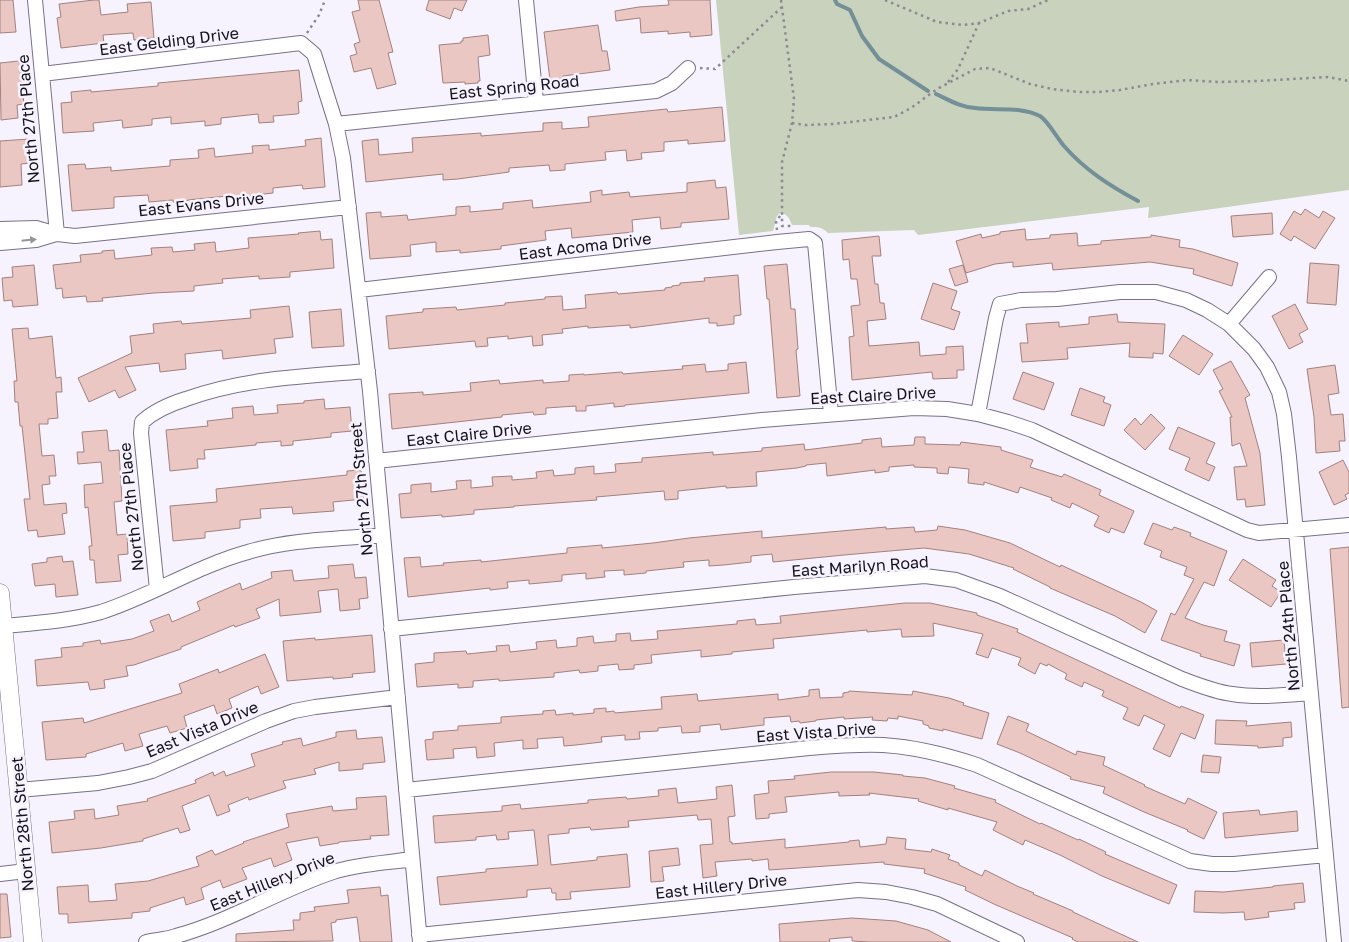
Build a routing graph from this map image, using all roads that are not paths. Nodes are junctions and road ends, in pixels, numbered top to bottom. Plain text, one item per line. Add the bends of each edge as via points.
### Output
1 (35, 0) edge
2 (526, 0) edge
3 (300, 43) joint
4 (688, 68) road end
5 (42, 74) junction
6 (536, 102) junction
7 (336, 124) junction
8 (349, 207) junction
9 (0, 229) edge
10 (57, 234) junction
11 (0, 243) edge
12 (1269, 277) dead end
13 (359, 290) junction
14 (1229, 324) junction
15 (368, 372) junction
16 (831, 414) junction
17 (978, 414) junction
18 (376, 462) junction
19 (1349, 525) edge
20 (1296, 530) junction
21 (383, 535) junction
22 (157, 589) junction
23 (0, 593) edge
24 (3, 626) junction
25 (391, 629) junction
26 (1311, 693) junction
27 (398, 697) junction
28 (5, 707) edge
29 (19, 790) junction
30 (406, 790) junction
31 (1326, 856) junction
32 (412, 859) junction
33 (26, 871) junction
34 (0, 874) edge
35 (420, 938) edge
36 (33, 942) edge
37 (146, 942) edge
38 (1017, 942) edge
39 (1334, 942) edge

1 - 5 street, North 27th Place
2 - 6 street
3 - 5 street, East Gelding Drive
3 - 7 street, North 27th Street via 314,54
4 - 6 street, East Spring Road via 672,83 656,90
5 - 10 street, North 27th Place
6 - 7 street, East Spring Road
7 - 8 street, North 27th Street
8 - 10 street, East Evans Drive via 75,236
8 - 13 street, North 27th Street
9 - 10 street, East Evans Drive via 36,228
11 -> 10 street, East Evans Drive via 36,240
12 - 14 street
13 - 15 street, North 27th Street
13 - 16 street, East Acoma Drive via 777,242 812,241
14 - 17 street via 1193,303 1156,292 1120,292 1000,304
14 - 20 street, North 24th Place via 1254,349 1279,392
15 - 18 street, North 27th Street
15 - 22 street, North 27th Place via 218,388 175,403 142,422
16 - 17 street, East Claire Drive via 914,408
16 - 18 street, East Claire Drive
17 - 20 street, East Claire Drive via 1032,430 1247,530 1259,533
18 - 21 street, North 27th Street
19 - 20 street, East Claire Drive
20 - 26 street, North 24th Place
21 - 22 street via 276,545 216,562
21 - 25 street, North 27th Street
22 - 24 street via 73,619
23 - 24 street, North 28th Street
24 - 28 street, North 28th Street
25 - 26 street, East Marilyn Road via 925,576 956,580 1000,596 1201,686 1231,694 1257,696
25 - 27 street, North 27th Street
26 - 31 street, North 24th Place
27 - 29 street, East Vista Drive via 294,711 152,771 129,777
27 - 30 street, North 27th Street
28 - 29 street, North 28th Street
29 - 33 street, North 28th Street
30 - 31 street, East Vista Drive via 846,744 884,745 947,755 977,765 1190,861 1234,864
30 - 32 street, North 27th Street
31 - 39 street, North 24th Place
32 - 35 street, North 27th Street
32 - 37 street, East Hillery Drive via 334,872 208,925
33 - 34 street
33 - 36 street, North 28th Street
35 - 38 street, East Hillery Drive via 858,890 886,892 937,904

